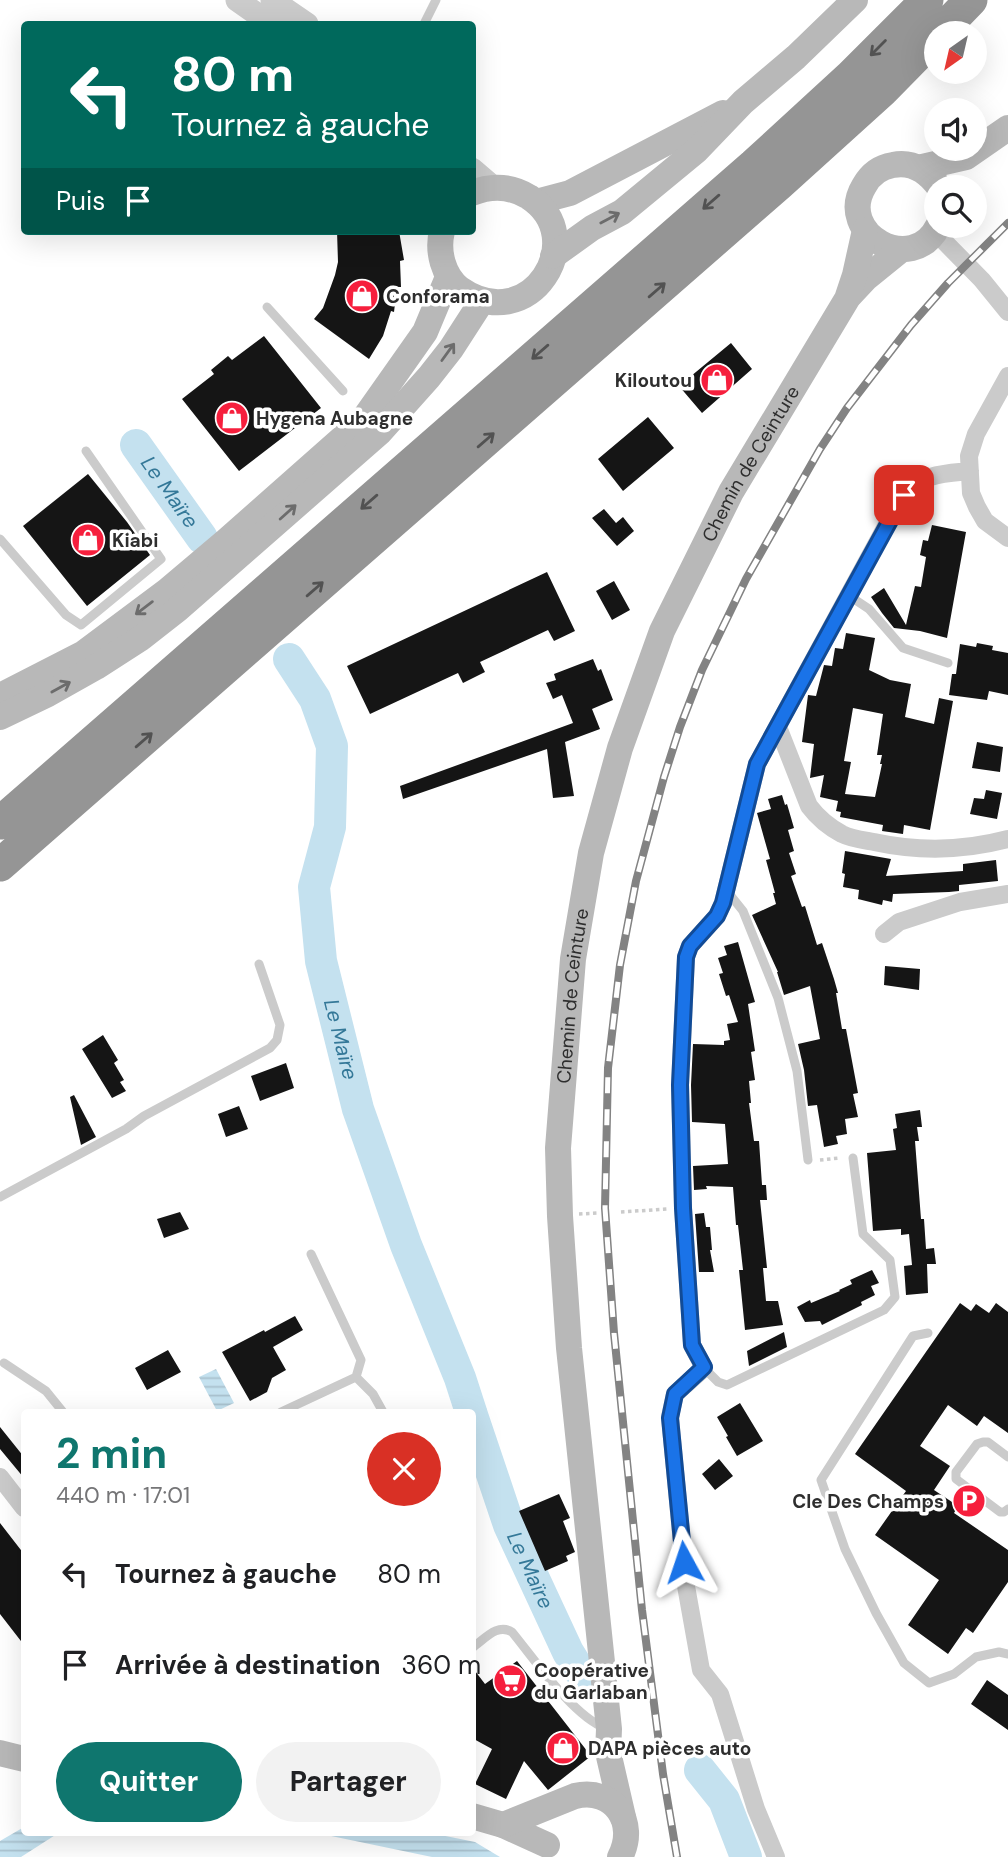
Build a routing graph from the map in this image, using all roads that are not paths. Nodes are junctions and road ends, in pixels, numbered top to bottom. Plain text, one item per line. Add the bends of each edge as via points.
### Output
1 (237, 0) edge
2 (272, 0) edge
3 (436, 0) edge
4 (855, 0) edge
5 (927, 0) edge
6 (971, 0) edge
7 (267, 21) edge
8 (302, 21) edge
9 (426, 21) edge
10 (951, 21) edge
11 (924, 49) edge
12 (743, 102) junction
13 (1008, 128) edge
14 (987, 142) edge
15 (949, 161) edge
16 (918, 168) junction
17 (929, 175) edge
18 (483, 190) edge
19 (536, 202) junction
20 (865, 230) junction
21 (442, 235) edge
22 (929, 238) edge
23 (945, 238) edge
24 (902, 249) junction
25 (553, 256) junction
26 (448, 277) junction
27 (847, 299) junction
28 (482, 300) junction
29 (267, 307) dead end
30 (1008, 312) edge
31 (1008, 376) edge
32 (343, 391) dead end
33 (86, 451) dead end
34 (970, 471) junction
35 (1008, 538) edge
36 (0, 539) edge
37 (848, 595) junction
38 (948, 663) dead end
39 (0, 696) edge
40 (0, 717) edge
41 (778, 727) junction
42 (111, 769) junction
43 (0, 823) edge
44 (1008, 839) edge
45 (0, 865) edge
46 (0, 874) edge
47 (726, 890) junction
48 (1008, 894) edge
49 (884, 934) dead end
50 (259, 964) dead end
51 (853, 1158) road end
52 (808, 1160) road end
53 (0, 1197) edge
54 (311, 1254) dead end
55 (928, 1333) dead end
56 (4, 1363) dead end
57 (704, 1367) junction
58 (356, 1377) junction
59 (61, 1409) edge
60 (287, 1409) edge
61 (381, 1409) edge
62 (1008, 1457) edge
63 (0, 1477) edge
64 (21, 1504) edge
65 (1008, 1509) edge
66 (476, 1645) edge
67 (1008, 1654) edge
68 (609, 1740) junction
69 (575, 1796) junction
70 (476, 1817) edge
71 (503, 1825) junction
72 (627, 1842) edge
73 (550, 1851) edge
74 (776, 1857) edge

1 - 7 street
2 - 8 street
3 - 9 lane
4 - 12 main road
5 -> 43 highway via 754,165
6 - 10 highway
42 -> 11 highway via 779,184
12 - 19 main road via 570,193
25 -> 12 main road via 622,212 696,150
13 - 14 main road
15 - 16 main road
16 - 17 main road
16 - 20 main road via 891,165 868,178 858,204
18 - 19 main road via 504,187
19 - 25 main road via 553,228
20 - 24 main road via 881,244
20 - 27 main road, Chemin de Ceinture
21 - 26 main road via 440,252
22 - 24 main road, Chemin de Ceinture
23 - 30 street
24 - 27 main road, Chemin de Ceinture
25 - 28 main road via 547,276 519,299
26 - 28 main road
26 -> 39 main road via 425,332 363,420 226,542 136,614 84,653
27 - 68 main road, Chemin de Ceinture via 731,492 662,631 620,748 591,853 573,959 558,1148 560,1216
40 -> 28 main road via 96,667 178,609 379,433 451,349
29 - 32 lane
31 - 34 street via 976,434
33 - 36 lane via 162,559 81,625 66,615
34 - 35 street via 977,507 985,521
34 - 37 street via 937,474 904,495
37 - 38 lane via 869,610 903,648
37 - 41 street
41 - 44 street via 809,806 844,835 929,850
41 - 47 street via 757,764
42 - 45 highway
42 - 46 highway
47 - 52 lane via 743,911 778,998 797,1071
47 - 57 street via 717,916 686,957 680,1085 692,1345
48 - 49 street via 960,902 899,922
50 - 53 lane via 280,1025 270,1048
51 - 57 lane via 863,1234 890,1260 895,1297 884,1310 727,1385
54 - 58 lane via 361,1360
55 - 67 lane via 913,1336 821,1480 845,1549 904,1663 929,1683 954,1674 976,1657
56 - 59 lane via 46,1391
57 - 74 street via 675,1394 670,1418 686,1586 701,1670 720,1694
58 - 60 lane
58 - 61 lane
62 - 65 lane via 983,1442 956,1472 956,1479 1000,1512
63 - 64 street
66 - 68 lane via 499,1629 512,1632 578,1712
68 - 69 main road
68 - 72 main road, Chemin de Ceinture
69 - 71 main road
69 - 72 main road via 607,1799 616,1807
69 - 73 main road via 548,1820
70 - 71 main road
71 - 73 main road

